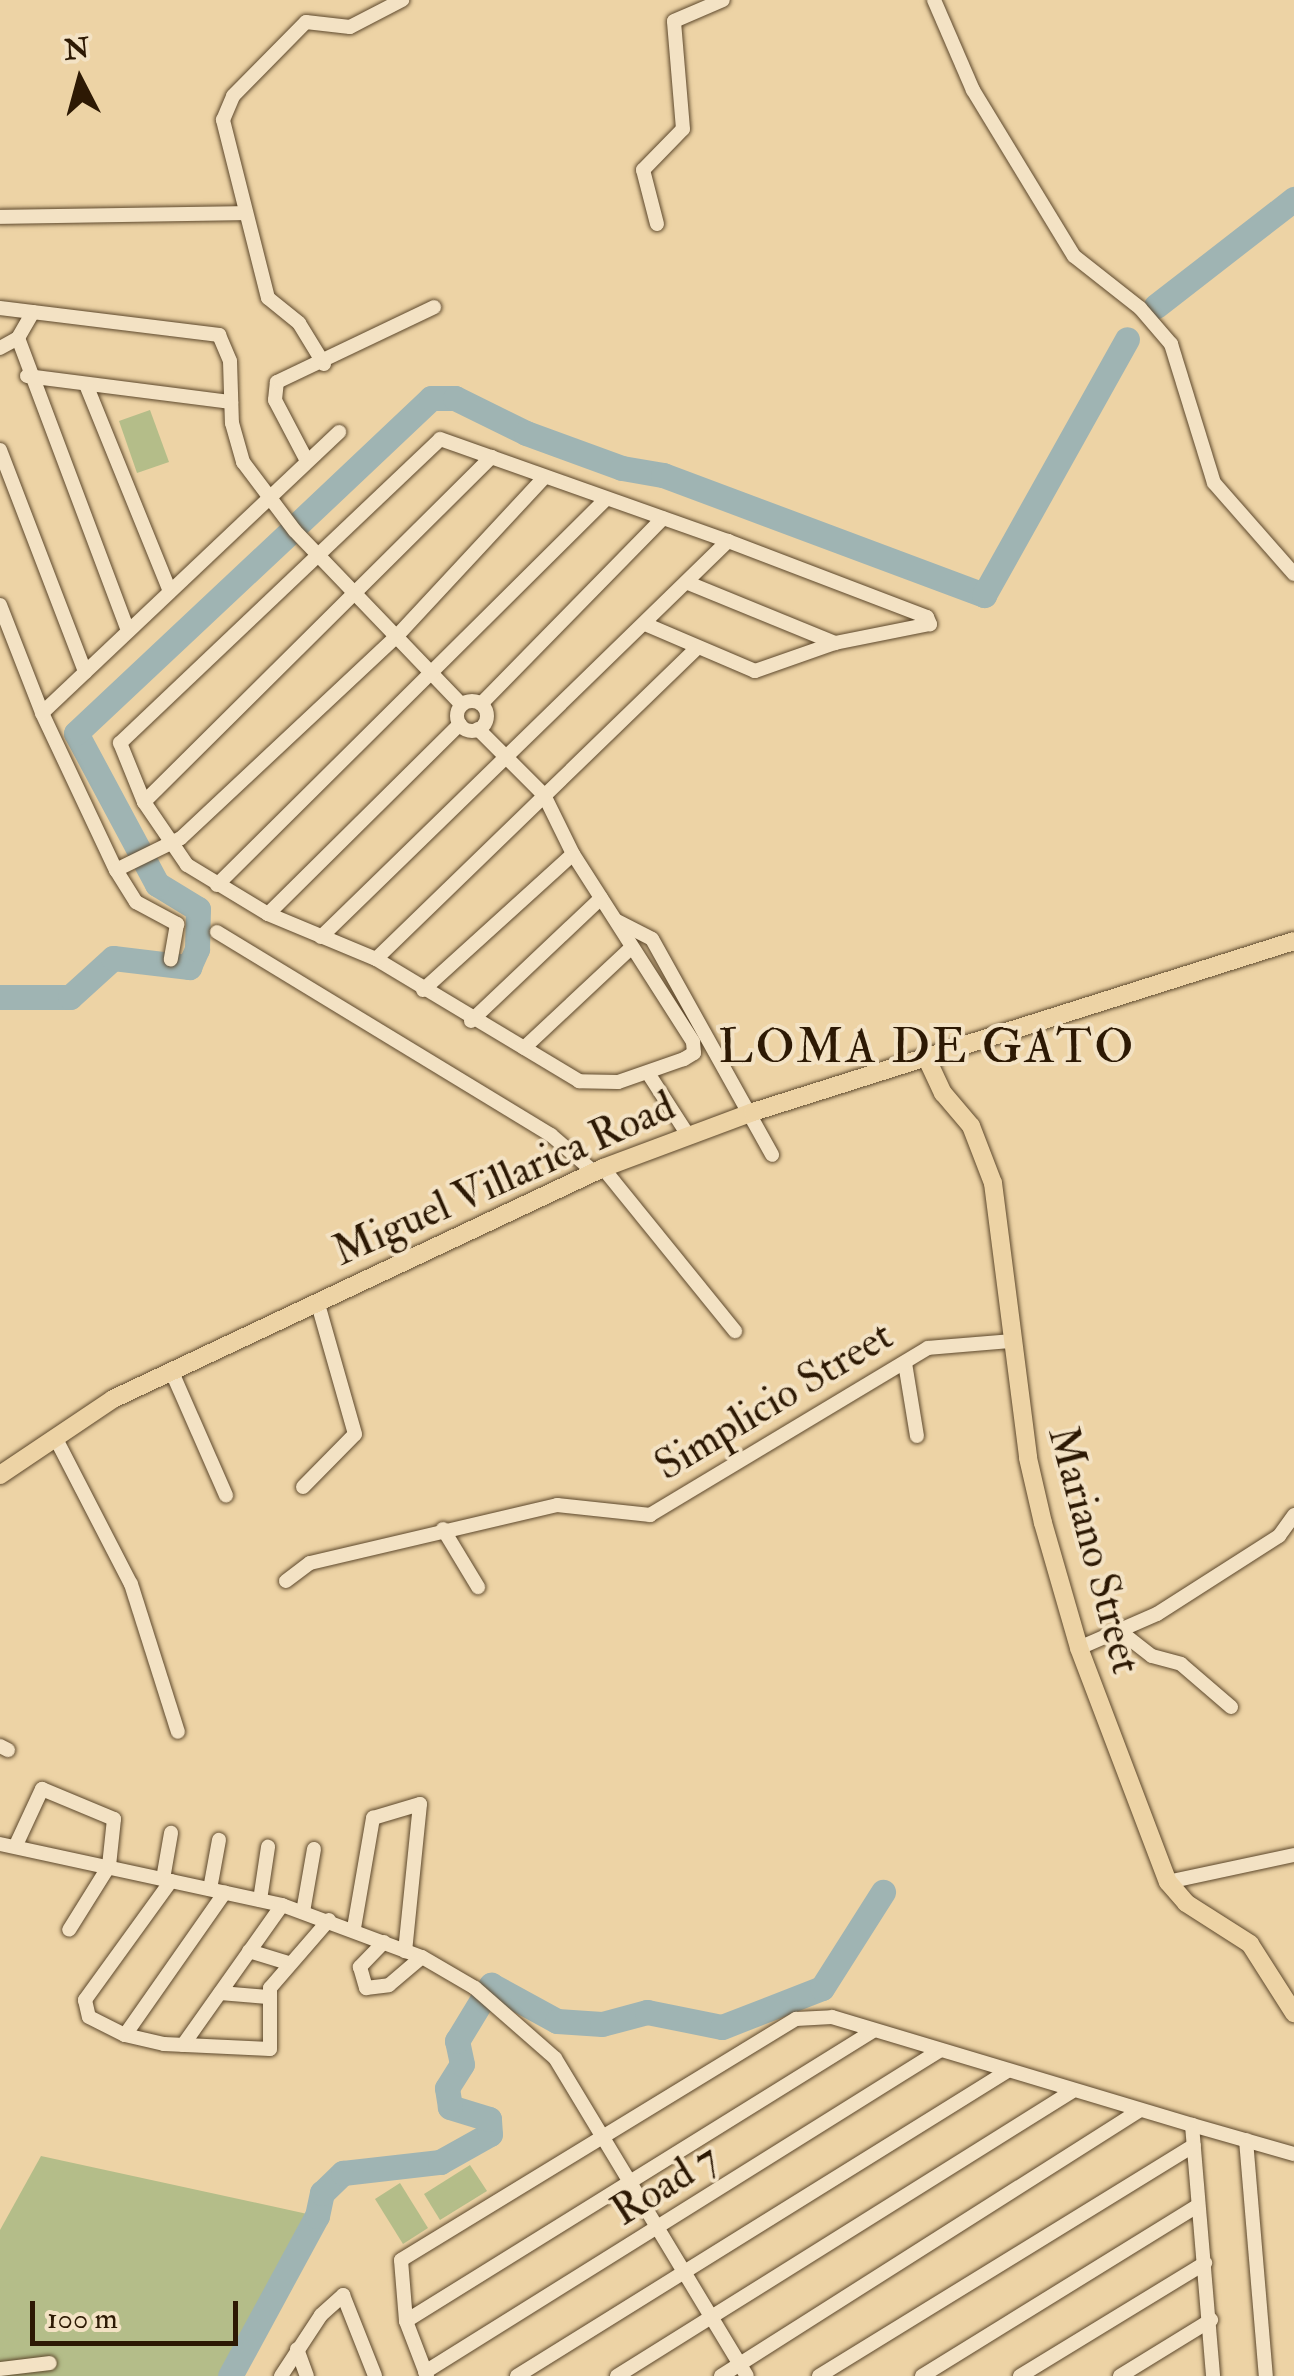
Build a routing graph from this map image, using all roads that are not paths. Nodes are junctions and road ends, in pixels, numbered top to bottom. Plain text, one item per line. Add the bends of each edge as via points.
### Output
1 (402, 0) edge
2 (723, 0) edge
3 (934, 0) edge
4 (245, 213) junction
5 (0, 217) edge
6 (658, 224) dead end
7 (434, 307) dead end
8 (0, 308) edge
9 (33, 312) junction
10 (18, 338) junction
11 (0, 348) edge
12 (324, 364) junction
13 (27, 376) junction
14 (87, 387) junction
15 (231, 402) junction
16 (339, 432) dead end
17 (0, 450) edge
18 (492, 457) junction
19 (306, 462) junction
20 (544, 478) junction
21 (268, 496) junction
22 (605, 500) junction
23 (663, 518) junction
24 (728, 541) junction
25 (317, 554) junction
26 (1294, 574) edge
27 (688, 583) junction
28 (170, 591) junction
29 (359, 595) junction
30 (0, 605) edge
31 (645, 624) junction
32 (128, 631) junction
33 (396, 637) junction
34 (835, 642) junction
35 (696, 649) junction
36 (85, 672) junction
37 (432, 676) junction
38 (480, 704) junction
39 (462, 705) junction
40 (42, 713) junction
41 (460, 724) junction
42 (478, 729) junction
43 (506, 755) junction
44 (544, 795) junction
45 (144, 802) junction
46 (170, 844) junction
47 (573, 854) junction
48 (116, 870) junction
49 (217, 885) junction
50 (601, 898) junction
51 (268, 914) junction
52 (617, 921) junction
53 (217, 932) dead end
54 (321, 937) junction
55 (1294, 941) edge
56 (631, 948) junction
57 (172, 959) dead end
58 (376, 959) junction
59 (423, 990) junction
60 (471, 1021) junction
61 (524, 1048) junction
62 (927, 1059) junction
63 (648, 1073) junction
64 (753, 1112) junction
65 (688, 1134) junction
66 (772, 1155) dead end
67 (599, 1170) junction
68 (316, 1301) junction
69 (735, 1331) dead end
70 (1012, 1342) junction
71 (904, 1363) junction
72 (171, 1370) junction
73 (917, 1436) dead end
74 (56, 1438) junction
75 (0, 1475) edge
76 (303, 1487) dead end
77 (226, 1495) dead end
78 (1294, 1516) edge
79 (443, 1529) junction
80 (286, 1581) dead end
81 (478, 1587) dead end
82 (1121, 1632) junction
83 (1078, 1648) junction
84 (1231, 1707) dead end
85 (178, 1732) dead end
86 (171, 1833) dead end
87 (220, 1840) dead end
88 (0, 1844) edge
89 (16, 1845) junction
90 (268, 1846) dead end
91 (314, 1849) dead end
92 (1294, 1855) edge
93 (109, 1866) junction
94 (167, 1880) junction
95 (1168, 1882) junction
96 (218, 1891) junction
97 (260, 1900) junction
98 (282, 1904) junction
99 (303, 1912) junction
100 (328, 1920) junction
101 (354, 1928) junction
102 (68, 1930) dead end
103 (384, 1942) junction
104 (406, 1951) junction
105 (249, 1952) junction
106 (422, 1957) junction
107 (288, 1963) junction
108 (220, 1994) junction
109 (268, 1997) junction
110 (1294, 2012) edge
111 (873, 2031) junction
112 (125, 2035) junction
113 (183, 2045) junction
114 (939, 2051) junction
115 (1006, 2072) junction
116 (1071, 2092) junction
117 (1138, 2111) junction
118 (1192, 2125) junction
119 (604, 2137) junction
120 (1246, 2140) junction
121 (1194, 2144) junction
122 (1294, 2154) edge
123 (630, 2184) junction
124 (1198, 2206) junction
125 (660, 2231) junction
126 (1204, 2263) junction
127 (684, 2274) junction
128 (712, 2318) junction
129 (1211, 2320) junction
130 (406, 2322) junction
131 (297, 2349) junction
132 (50, 2363) dead end
133 (0, 2369) edge
134 (743, 2370) edge
135 (426, 2374) edge
136 (281, 2376) edge
137 (307, 2376) edge
138 (375, 2376) edge
139 (517, 2376) edge
140 (617, 2376) edge
141 (721, 2376) edge
142 (820, 2376) edge
143 (922, 2376) edge
144 (1020, 2376) edge
145 (1120, 2376) edge
146 (1213, 2376) edge
147 (1266, 2376) edge

1 - 4 street via 350,27 313,18 233,96 223,120
2 - 6 street via 674,22 683,128 643,170
3 - 26 street via 973,90 1074,256 1140,308 1172,344 1214,483
4 - 5 street
4 - 12 street via 268,298 298,323
7 - 12 street
8 - 9 street
9 - 10 street
9 - 15 street via 219,335 230,361
10 - 11 street
10 - 13 street
12 - 19 street via 277,382 274,391
13 - 14 street
13 - 32 street
14 - 15 street
14 - 28 street
15 - 21 street via 244,462
16 - 19 street
17 - 36 street
18 - 20 street
18 - 25 street via 440,439
18 - 29 street
19 - 21 street
20 - 22 street
20 - 33 street
21 - 25 street
21 - 28 street
22 - 23 street
22 - 37 street
23 - 24 street
23 - 38 street
24 - 27 street
24 - 34 street via 930,624
25 - 29 street
25 - 45 street via 120,743
27 - 31 street
27 - 34 street
28 - 32 street
29 - 33 street
29 - 45 street
30 - 40 street
31 - 35 street
31 - 43 street
32 - 36 street
33 - 37 street
33 - 46 street
34 - 35 street via 755,671
35 - 44 street
36 - 40 street
37 - 39 street
37 - 49 street
38 - 39 street
38 - 42 street via 487,717
39 - 41 street
40 - 48 street
41 - 42 street
41 - 51 street
42 - 43 street
43 - 44 street
43 - 54 street
44 - 47 street
44 - 58 street
45 - 46 street
46 - 48 street
46 - 49 street
47 - 50 street
47 - 59 street
48 - 57 street via 136,902 177,924
49 - 51 street
50 - 52 street
50 - 60 street
51 - 54 street
52 - 56 street
52 - 64 street via 652,939
53 - 67 street
54 - 58 street
55 - 62 main road, Miguel Villarica Road
56 - 61 street
56 - 63 street via 694,1042 694,1052
58 - 59 street
59 - 60 street
60 - 61 street
61 - 63 street via 596,1086
62 - 64 main road, Miguel Villarica Road
62 - 70 main road, Mariano Street via 943,1093 971,1126 993,1183
63 - 65 street
64 - 65 main road, Miguel Villarica Road
64 - 66 street
65 - 67 main road, Miguel Villarica Road
67 - 68 main road, Miguel Villarica Road
67 - 69 street
68 - 72 main road, Miguel Villarica Road
68 - 76 street via 355,1434
70 - 71 street, Simplicio Street via 928,1348
70 - 83 main road, Mariano Street via 1028,1458
71 - 73 street
71 - 79 street, Simplicio Street via 650,1515 557,1504
72 - 74 main road, Miguel Villarica Road
72 - 77 street
74 - 75 main road, Miguel Villarica Road
74 - 85 street via 131,1584
78 - 82 street via 1279,1536
79 - 80 street, Simplicio Street via 310,1564
79 - 81 street
82 - 83 street
82 - 84 street via 1152,1656 1181,1664
83 - 95 main road, Mariano Street
86 - 94 street
87 - 96 street
88 - 89 street
89 - 93 street
89 - 93 street via 45,1789 111,1814 116,1827
90 - 97 street
91 - 99 street
92 - 95 street
93 - 94 street
93 - 102 street
94 - 96 street
94 - 112 street via 85,2000 89,2017
95 - 110 main road, Mariano Street via 1186,1904 1250,1944
96 - 97 street
96 - 112 street
97 - 98 street
98 - 99 street
98 - 105 street
99 - 100 street
100 - 101 street
100 - 107 street
101 - 103 street
101 - 104 street via 373,1818 420,1804
103 - 104 street
103 - 106 street via 360,1967 366,1988 388,1985
104 - 106 street
105 - 107 street
105 - 108 street
106 - 119 street via 474,1988 554,2058
107 - 109 street
108 - 109 street
108 - 113 street
109 - 113 street via 270,2049
111 - 114 street
111 - 119 street via 832,2017 796,2020
111 - 123 street
112 - 113 street
114 - 115 street
114 - 125 street, Road 7
115 - 116 street
115 - 127 street
116 - 117 street
116 - 128 street
117 - 118 street
117 - 134 street
118 - 120 street
118 - 121 street
119 - 123 street
119 - 130 street via 401,2260
120 - 122 street
120 - 147 street
121 - 124 street
121 - 142 street
123 - 125 street
123 - 130 street
124 - 126 street
124 - 143 street
125 - 127 street
125 - 135 street, Road 7
126 - 129 street
126 - 144 street
127 - 128 street
127 - 139 street
128 - 134 street
128 - 140 street
129 - 145 street
129 - 146 street
130 - 135 street
131 - 136 street
131 - 137 street
131 - 138 street via 344,2296
132 - 133 street
134 - 141 street

